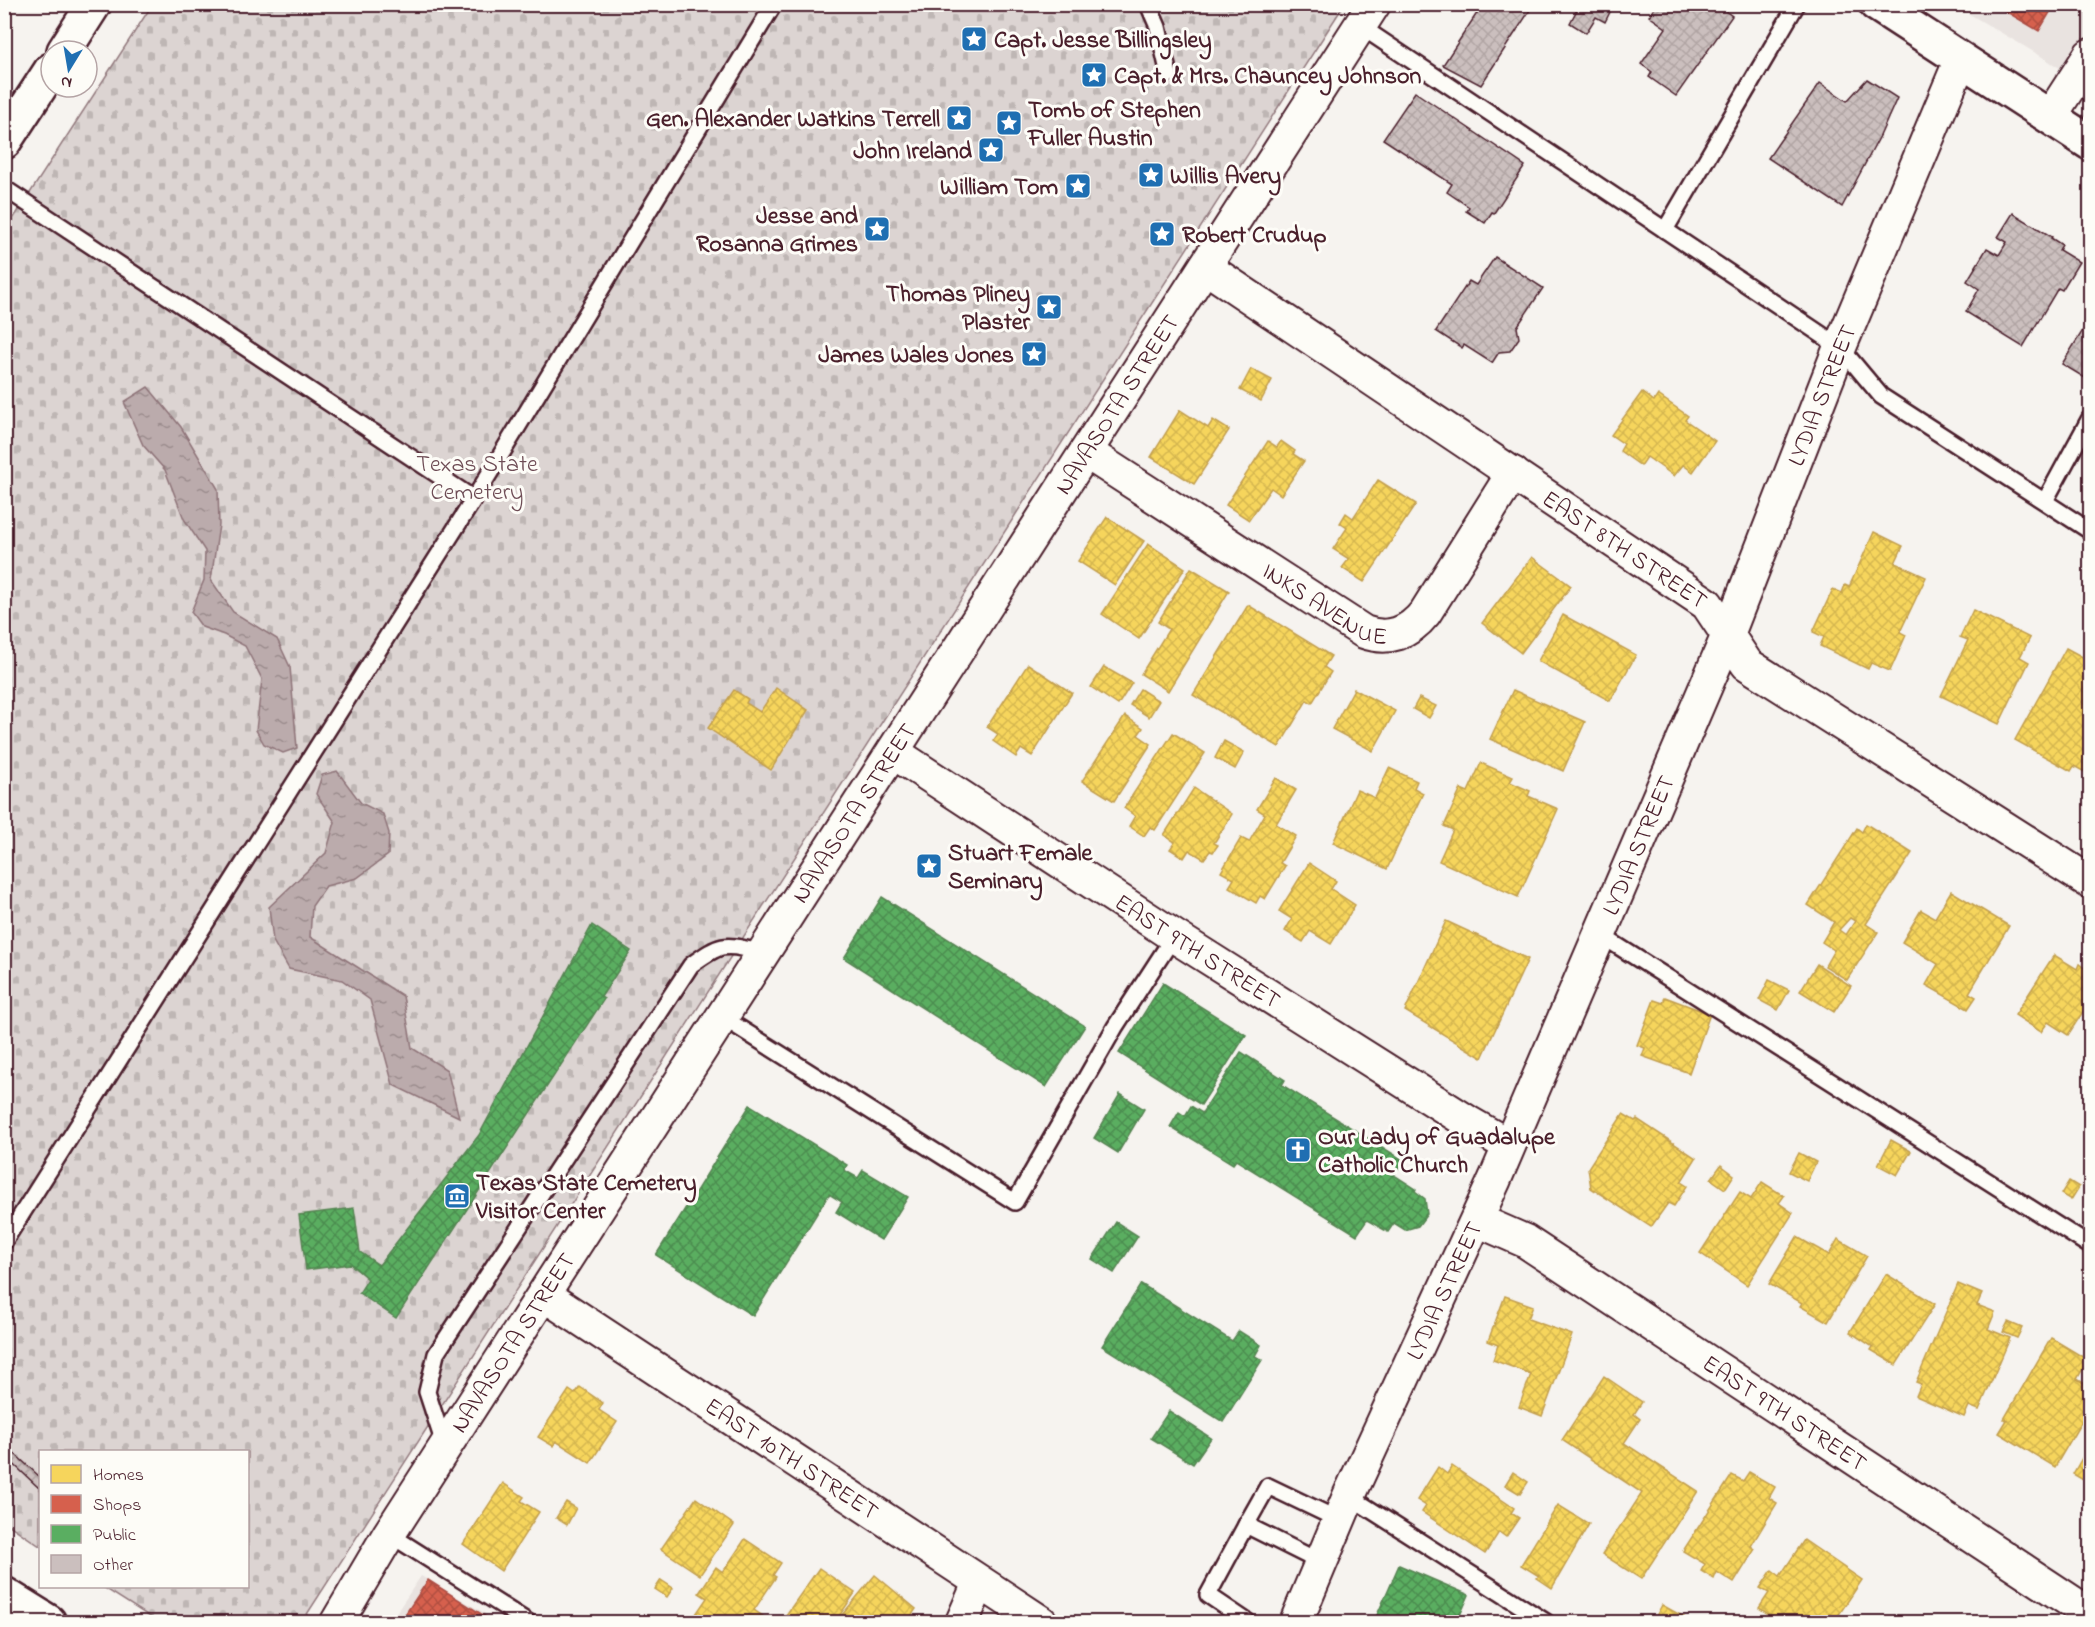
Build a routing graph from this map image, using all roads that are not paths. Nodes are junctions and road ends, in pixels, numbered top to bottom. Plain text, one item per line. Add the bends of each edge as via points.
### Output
1 (94, 4) edge
2 (774, 4) edge
3 (1148, 4) edge
4 (1797, 4) edge
5 (1876, 4) edge
6 (1367, 15) edge
7 (71, 39) edge
8 (2091, 55) edge
9 (1961, 60) junction
10 (1169, 75) dead end
11 (39, 88) edge
12 (2050, 117) junction
13 (4, 142) edge
14 (2091, 143) edge
15 (4, 188) edge
16 (1665, 230) junction
17 (1205, 267) junction
18 (1840, 347) junction
19 (2091, 418) edge
20 (1086, 452) junction
21 (1513, 473) junction
22 (474, 499) junction
23 (2045, 501) junction
24 (2091, 531) edge
25 (1727, 637) junction
26 (893, 752) junction
27 (2091, 882) edge
28 (1599, 934) junction
29 (1174, 936) junction
30 (763, 953) junction
31 (722, 1017) junction
32 (1508, 1144) junction
33 (1477, 1220) junction
34 (4, 1242) edge
35 (2091, 1246) edge
36 (544, 1295) junction
37 (445, 1447) junction
38 (1344, 1508) junction
39 (1246, 1525) junction
40 (389, 1534) junction
41 (1322, 1563) junction
42 (979, 1583) junction
43 (4, 1594) edge
44 (2091, 1614) edge
45 (49, 1623) edge
46 (337, 1623) edge
47 (528, 1623) edge
48 (962, 1623) edge
49 (1041, 1623) edge
50 (1248, 1623) edge
51 (1296, 1623) edge
52 (1546, 1623) edge

1 - 7 main road
2 - 22 lane
3 - 10 lane via 1158,27
4 - 16 lane
5 - 9 main road
6 - 16 lane
6 - 17 street, NAVASOTA STREET
8 - 12 street
9 - 12 main road
9 - 18 street, LYDIA STREET
11 - 13 main road
12 - 14 main road
15 - 22 lane
16 - 18 lane
17 - 20 street, NAVASOTA STREET
17 - 21 street, EAST 8TH STREET
18 - 23 lane via 1881,396
18 - 25 street, LYDIA STREET
19 - 23 lane
20 - 21 street, INKS AVENUE via 1374,636 1394,636 1420,618
20 - 26 street, NAVASOTA STREET
21 - 25 street, EAST 8TH STREET via 1707,604
22 - 34 lane
23 - 24 lane
25 - 27 street, EAST 8TH STREET via 1747,664
25 - 28 street, LYDIA STREET
26 - 29 street, EAST 9TH STREET
26 - 30 street, NAVASOTA STREET
28 - 32 street, LYDIA STREET
28 - 35 lane
29 - 31 lane via 1115,1027 1015,1202
29 - 32 street, EAST 9TH STREET
30 - 31 street, NAVASOTA STREET
30 - 37 lane via 729,945 714,949 691,965 436,1354 426,1392
31 - 36 street, NAVASOTA STREET
32 - 33 street, LYDIA STREET
33 - 38 street, LYDIA STREET
33 - 44 street, EAST 9TH STREET via 1525,1241
36 - 37 street, NAVASOTA STREET
36 - 42 street, EAST 10TH STREET
37 - 40 street, NAVASOTA STREET
38 - 39 lane via 1268,1486
38 - 41 street, LYDIA STREET
38 - 52 lane
39 - 41 lane
39 - 50 lane via 1208,1595
40 - 46 street, NAVASOTA STREET
40 - 47 lane
41 - 51 street, LYDIA STREET
42 - 48 street
42 - 49 street, EAST 10TH STREET
43 - 45 main road

